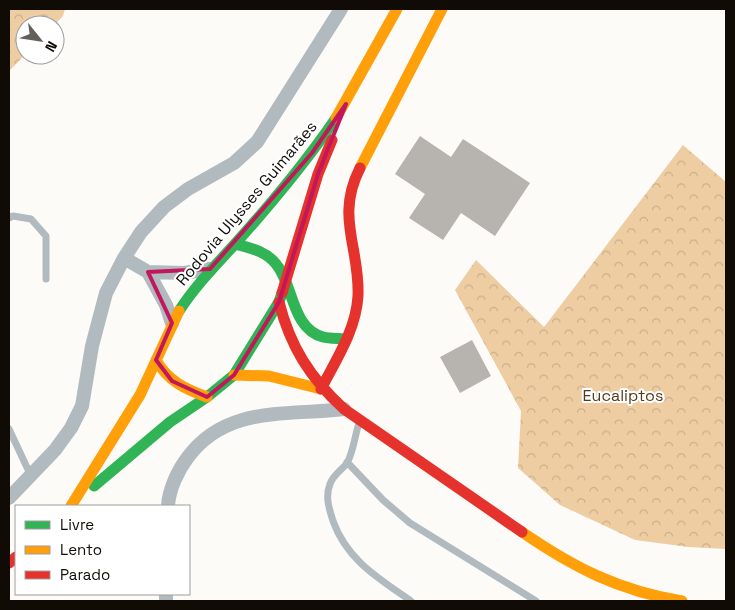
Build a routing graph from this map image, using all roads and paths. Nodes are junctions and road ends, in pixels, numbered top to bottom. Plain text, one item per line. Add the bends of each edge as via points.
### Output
1 (341, 9) edge
2 (397, 9) edge
3 (442, 9) edge
4 (346, 104) junction
5 (9, 218) edge
6 (235, 244) junction
7 (124, 258) junction
8 (210, 269) junction
9 (148, 272) junction
10 (46, 279) dead end
11 (287, 280) junction
12 (279, 302) junction
13 (172, 323) junction
14 (346, 339) junction
15 (156, 360) junction
16 (234, 375) junction
17 (321, 389) junction
18 (207, 397) junction
19 (344, 409) junction
20 (360, 420) junction
21 (9, 429) edge
22 (348, 462) junction
23 (31, 476) junction
24 (9, 498) edge
25 (73, 505) edge
26 (73, 505) edge
27 (168, 505) edge
28 (411, 601) edge
29 (536, 601) edge
30 (682, 601) edge

1 - 7 street via 257,142 234,163 164,206
2 - 4 main road, Rodovia Ulysses Guimarães
3 - 14 main road via 351,186 347,212 358,297
4 - 6 main road, Rodovia Ulysses Guimarães via 312,153
4 - 11 main road, Rodovia Ulysses Guimarães via 318,174
5 - 10 lane via 31,219 46,236
6 - 8 main road, Rodovia Ulysses Guimarães
6 - 11 main road via 255,247 267,253
7 - 9 street
7 - 23 street via 106,293 98,320 82,406 71,428
8 - 9 street via 184,273
8 - 13 main road, Rodovia Ulysses Guimarães
9 - 13 street
11 - 12 main road, Rodovia Ulysses Guimarães
11 - 14 main road via 296,314 307,327 328,340
12 - 16 main road, Rodovia Ulysses Guimarães
12 - 17 main road via 292,348
13 - 15 main road, Rodovia Ulysses Guimarães
14 - 17 main road
15 - 18 main road via 172,381
15 - 25 main road, Rodovia Ulysses Guimarães via 120,431
16 - 17 main road via 269,376
16 - 18 main road, Rodovia Ulysses Guimarães
17 - 19 main road
18 - 26 main road, Rodovia Ulysses Guimarães via 136,448
19 - 20 main road
19 - 27 street via 252,416 226,424 199,442 180,467
20 - 22 lane
20 - 30 main road via 557,556 601,579 646,594
21 - 23 lane
22 - 28 lane via 331,481 327,493 337,532 360,564
22 - 29 lane via 410,524
23 - 24 street

